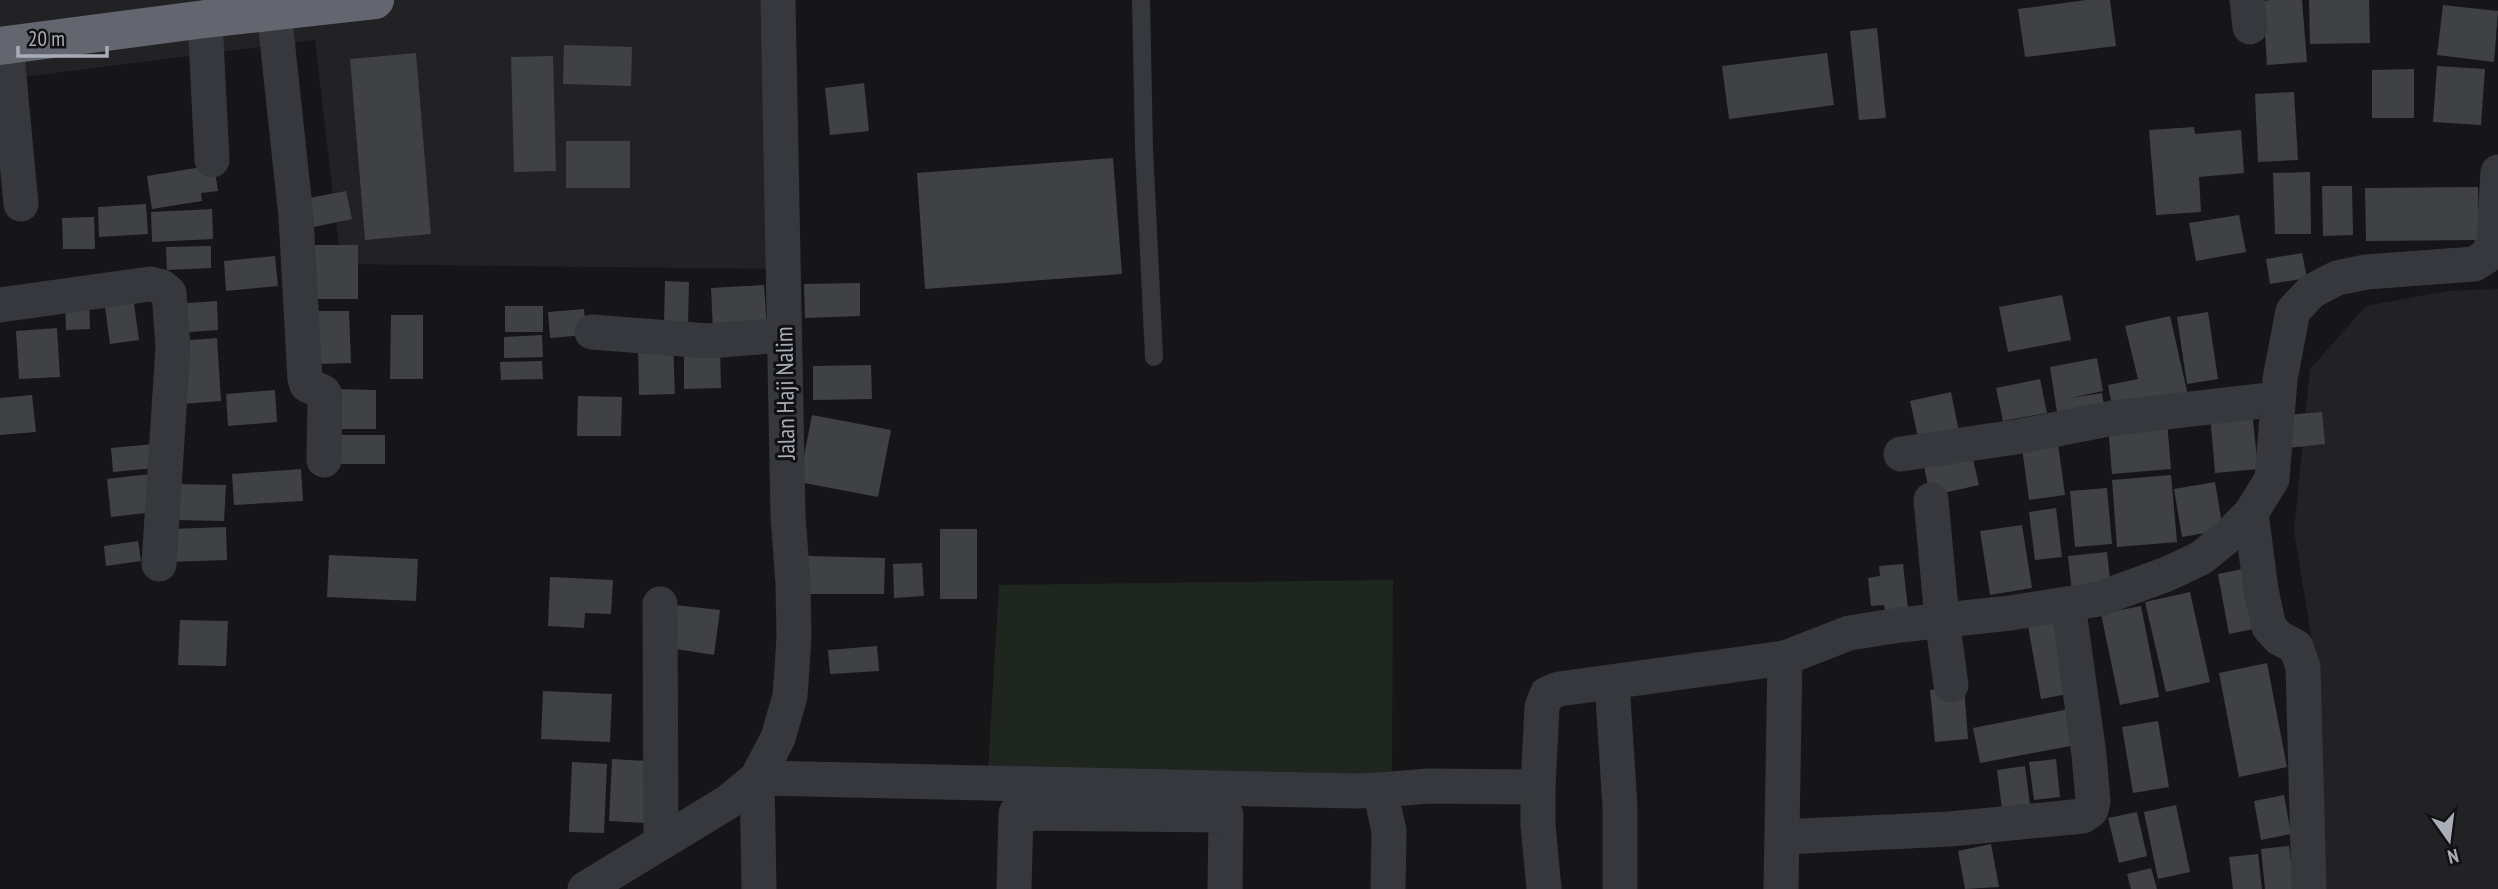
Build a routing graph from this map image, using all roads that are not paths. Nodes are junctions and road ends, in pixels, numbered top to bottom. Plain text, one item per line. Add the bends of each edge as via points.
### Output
1 (375, 0) edge
2 (778, 0) edge
3 (1141, 0) edge
4 (274, 11) junction
5 (205, 19) junction
6 (3, 46) edge
7 (212, 160) dead end
8 (2498, 172) edge
9 (21, 204) dead end
10 (0, 305) edge
11 (592, 332) dead end
12 (784, 335) junction
13 (1154, 356) dead end
14 (2278, 398) junction
15 (1901, 454) dead end
16 (324, 460) dead end
17 (1931, 500) dead end
18 (2251, 513) junction
19 (159, 564) dead end
20 (660, 604) dead end
21 (2068, 604) junction
22 (1942, 620) junction
23 (1785, 658) junction
24 (1612, 682) junction
25 (1951, 685) dead end
26 (757, 778) junction
27 (1538, 787) junction
28 (1380, 790) junction
29 (1783, 837) junction
30 (661, 842) junction
31 (585, 889) edge
32 (758, 889) edge
33 (1014, 889) edge
34 (1225, 889) edge
35 (1388, 889) edge
36 (1544, 889) edge
37 (1620, 889) edge
38 (1781, 889) edge
39 (2309, 889) edge

1 - 4 highway
2 - 12 street, Jalan Haji Nalim
3 - 13 lane
4 - 5 highway
4 - 16 street via 296,217 305,379 325,395
5 - 6 highway
5 - 7 street
6 - 9 street
8 - 14 street via 2494,241 2487,257 2474,264 2366,272 2337,278 2312,291 2293,311
10 - 19 street via 149,284 169,293 173,346
11 - 12 street via 708,341
12 - 26 street, Jalan Haji Nalim via 793,650 790,696 778,737
14 - 15 street via 2113,418
14 - 18 street via 2272,479
17 - 22 street
18 - 21 street via 2201,558 2099,599
18 - 39 street via 2269,626 2296,647 2303,667
20 - 30 street
21 - 22 street
21 - 29 street via 2089,755 2091,810 2083,816 1950,829
22 - 23 street via 1849,633
22 - 25 street
23 - 24 street
23 - 29 street
24 - 27 street via 1547,694 1542,707
24 - 37 street
26 - 28 street
26 - 30 street via 728,802
26 - 32 street
27 - 28 street
27 - 36 street
28 - 35 street via 1389,831
29 - 38 street
30 - 31 street
33 - 34 street via 1016,813 1226,815

